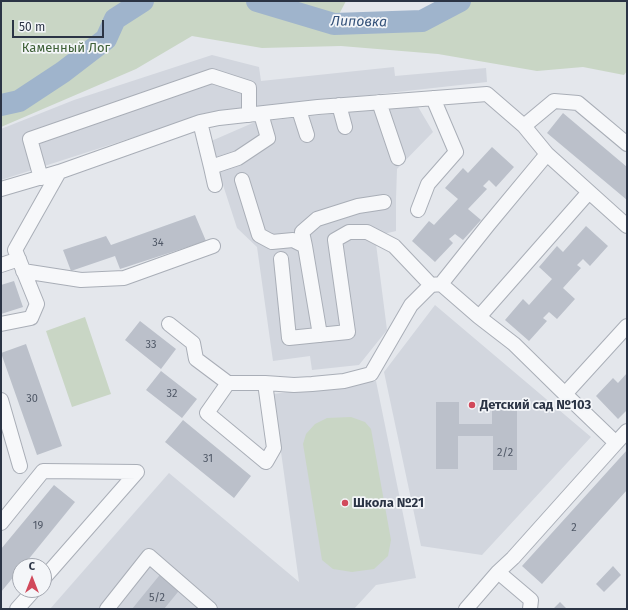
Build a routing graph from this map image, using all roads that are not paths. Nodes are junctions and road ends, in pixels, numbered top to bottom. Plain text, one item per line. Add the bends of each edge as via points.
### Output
1 (433, 98) junction
2 (379, 102) junction
3 (339, 105) junction
4 (299, 110) junction
5 (255, 114) junction
6 (200, 122) junction
7 (524, 126) junction
8 (345, 127) dead end
9 (307, 135) dead end
10 (627, 144) edge
11 (547, 154) junction
12 (398, 158) dead end
13 (211, 166) junction
14 (59, 172) junction
15 (41, 178) junction
16 (242, 180) dead end
17 (214, 185) dead end
18 (1, 189) edge
19 (589, 192) junction
20 (384, 202) dead end
21 (418, 210) dead end
22 (627, 226) edge
23 (213, 246) dead end
24 (305, 246) junction
25 (281, 259) dead end
26 (1, 265) edge
27 (21, 265) junction
28 (436, 284) junction
29 (478, 317) junction
30 (1, 324) edge
31 (169, 324) dead end
32 (627, 326) edge
33 (320, 335) junction
34 (228, 383) junction
35 (265, 383) junction
36 (565, 394) junction
37 (1, 400) edge
38 (627, 431) edge
39 (616, 443) junction
40 (20, 466) dead end
41 (1, 523) edge
42 (52, 569) edge
43 (498, 572) junction
44 (27, 598) edge
45 (17, 609) edge
46 (107, 609) edge
47 (210, 609) edge
48 (466, 609) edge
49 (530, 609) edge

1 - 2 street
1 - 7 street via 487,94
1 - 21 street via 456,152 428,184
2 - 3 street
2 - 12 street
3 - 4 street
3 - 8 street
4 - 5 street
4 - 9 street
5 - 6 street
5 - 13 street via 268,138 238,158
5 - 15 street via 249,88 212,76 30,139
6 - 13 street
6 - 14 street
7 - 10 street via 554,101 578,103
7 - 11 street
11 - 19 street
11 - 28 street
13 - 17 street
14 - 15 street
14 - 27 street via 15,250
15 - 18 street
16 - 24 street via 259,235 272,242 293,240
19 - 22 street
19 - 29 street
20 - 24 street via 358,206 317,219 302,232
23 - 27 street via 124,278 81,280
24 - 33 street
25 - 33 street via 289,338
26 - 27 street
27 - 30 street via 37,304 31,318
28 - 29 street
28 - 33 street via 394,246 367,232 349,232 335,240 348,332
28 - 35 street via 411,304 371,374 344,381 312,384
29 - 36 street via 514,344
31 - 34 street via 193,343 196,359
32 - 36 street
34 - 35 street
34 - 35 street via 207,413 266,462 274,448
36 - 39 street
37 - 40 street
38 - 39 street
39 - 43 street
41 - 42 street via 43,472 138,472
43 - 48 street
43 - 49 street via 531,600
44 - 45 street
46 - 47 street via 149,556

